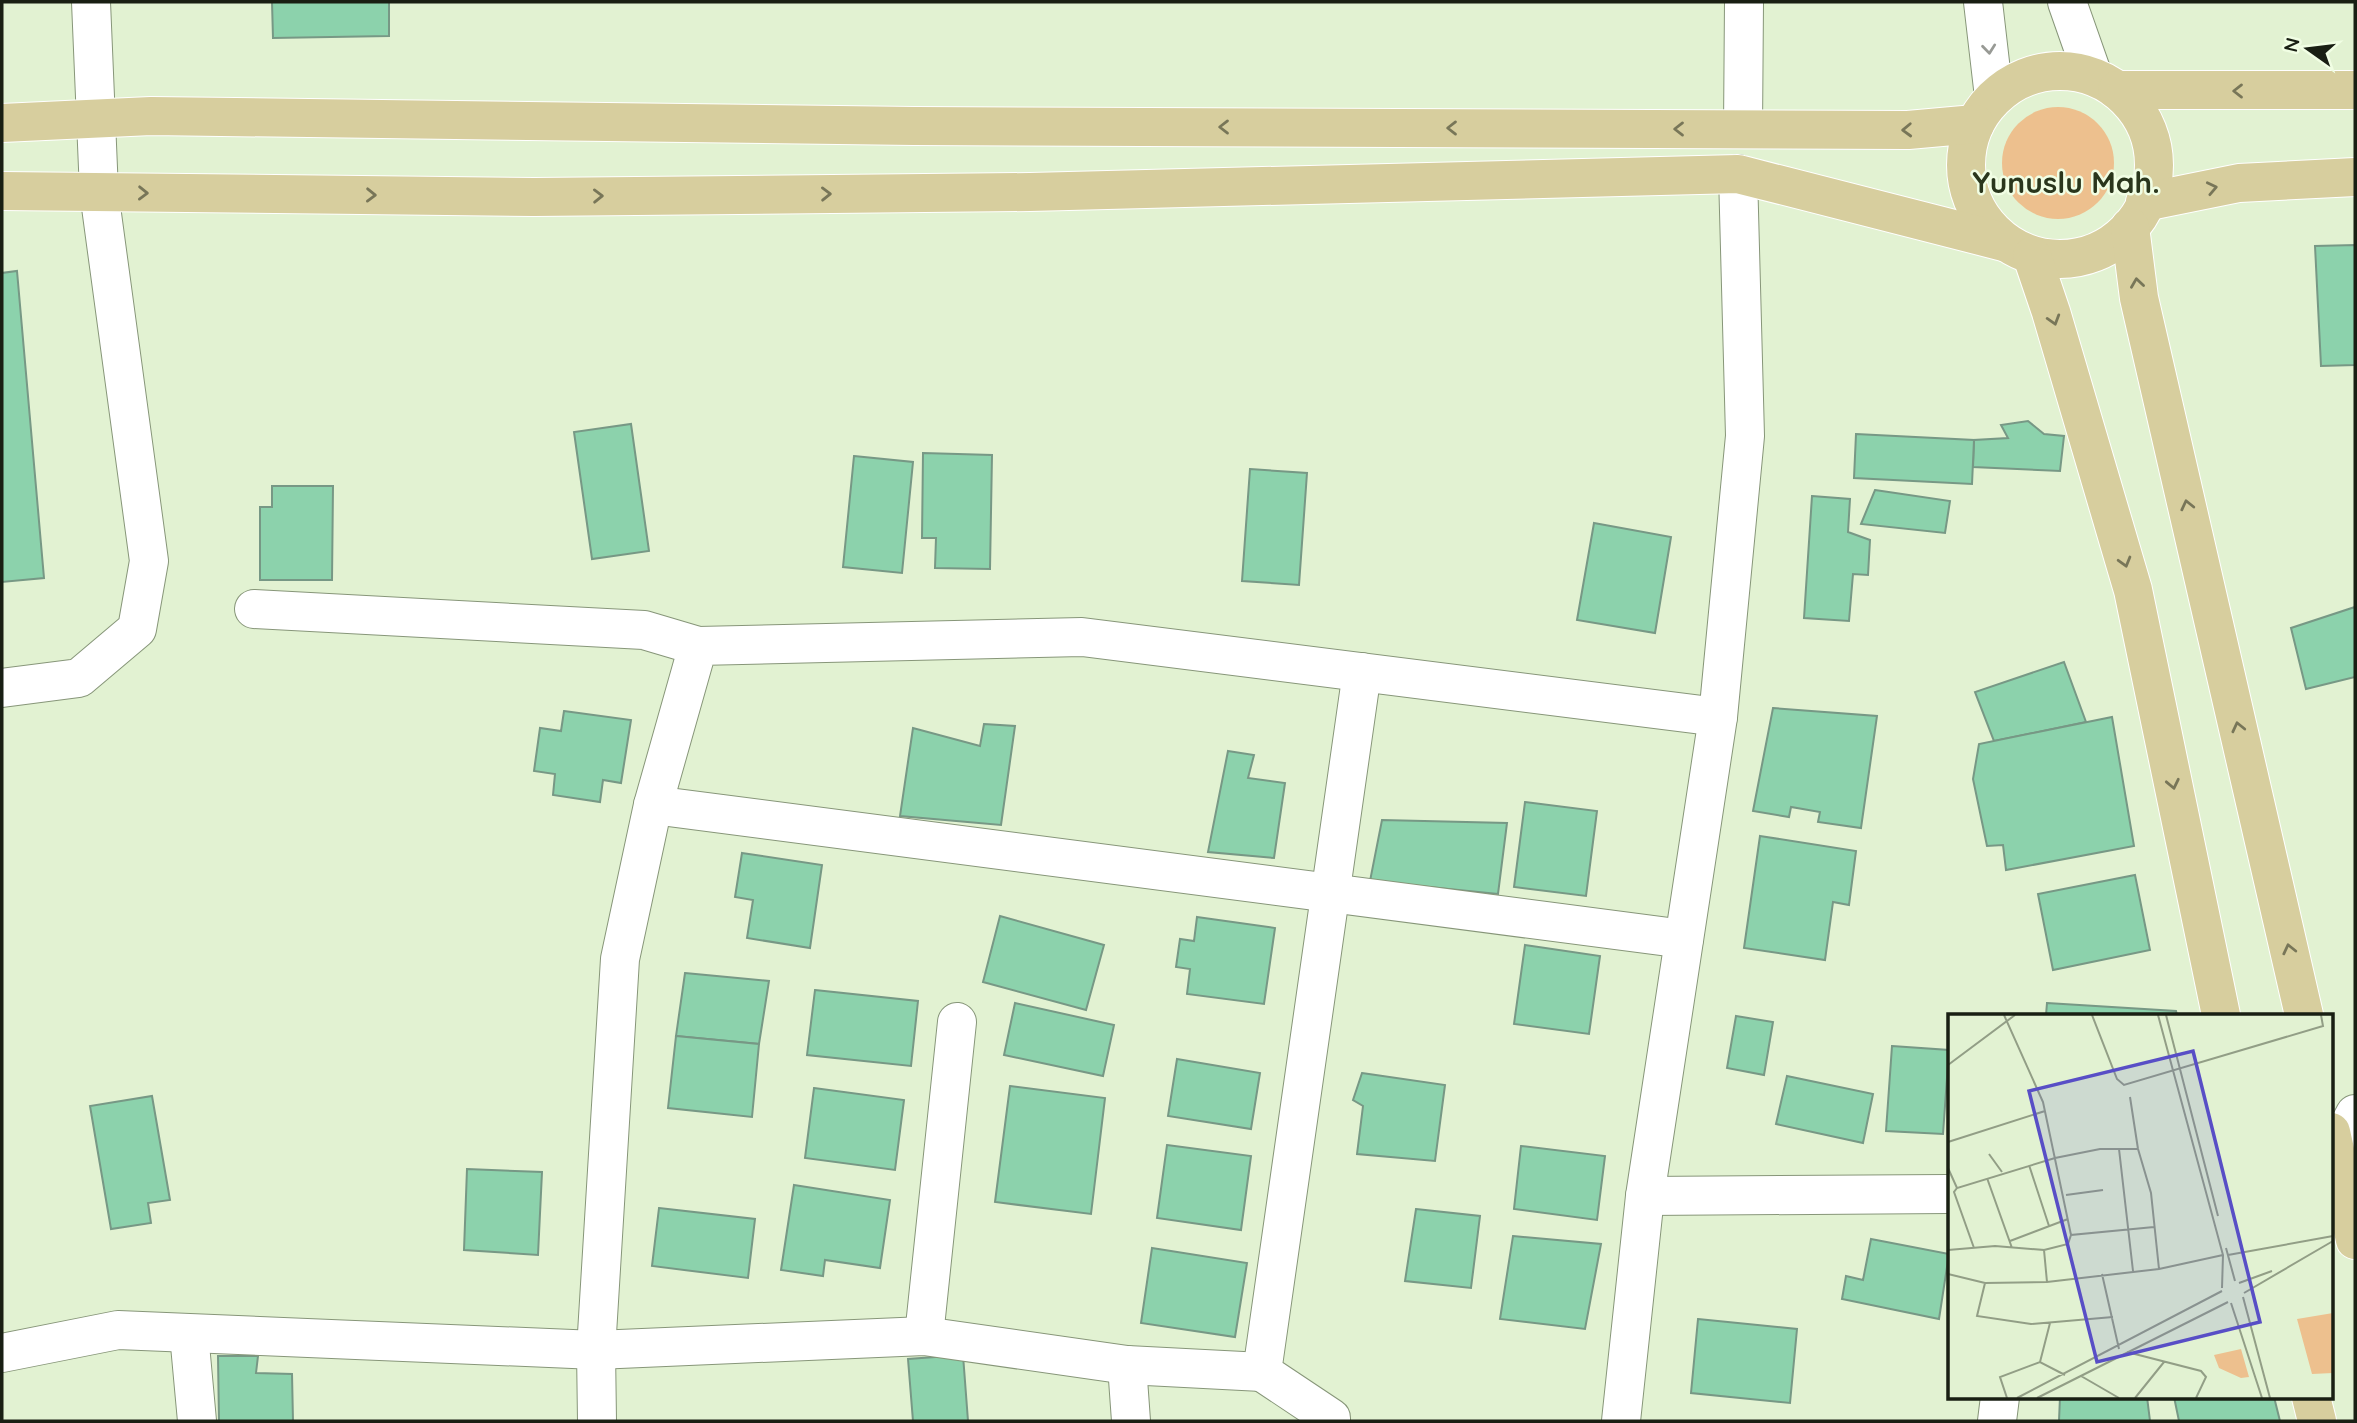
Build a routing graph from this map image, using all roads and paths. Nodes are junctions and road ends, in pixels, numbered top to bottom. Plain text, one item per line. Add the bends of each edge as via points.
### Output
1 (91, 2) edge
2 (1744, 2) edge
3 (1983, 2) edge
4 (2067, 2) edge
5 (2105, 83) junction
6 (2355, 90) edge
7 (1984, 110) junction
8 (94, 119) junction
9 (2, 124) edge
10 (1743, 129) junction
11 (1738, 174) junction
12 (2355, 177) edge
13 (2, 191) edge
14 (99, 192) junction
15 (2138, 214) junction
16 (2018, 249) junction
17 (254, 609) dead end
18 (698, 646) junction
19 (1362, 672) junction
20 (2, 688) edge
21 (1718, 717) junction
22 (653, 805) junction
23 (1328, 893) junction
24 (1684, 939) junction
25 (2221, 1014) edge
26 (2304, 1014) edge
27 (957, 1022) dead end
28 (2355, 1114) edge
29 (2333, 1141) edge
30 (1948, 1194) edge
31 (1645, 1196) junction
32 (2345, 1224) edge
33 (189, 1334) junction
34 (924, 1336) junction
35 (596, 1350) junction
36 (2, 1353) edge
37 (1127, 1365) junction
38 (1262, 1372) junction
39 (2000, 1398) edge
40 (2311, 1398) edge
41 (197, 1421) edge
42 (597, 1421) edge
43 (1131, 1421) edge
44 (1331, 1421) edge
45 (1621, 1421) edge
46 (1997, 1421) edge
47 (2318, 1421) edge

1 - 8 street
2 - 10 street
3 -> 7 street
4 - 5 street
6 -> 5 main road
5 - 7 main road via 2067,71 2041,73 2016,81
5 - 15 main road via 2136,110 2150,135 2154,162 2151,190
7 -> 10 main road via 1908,130
7 - 16 main road via 1966,156 1968,188 1981,218
8 - 9 main road
10 -> 8 main road
8 - 14 street
14 -> 11 main road via 534,197 989,192
11 - 16 main road
11 - 21 street via 1745,436
15 -> 12 main road via 2239,183
13 - 14 main road
14 - 20 street via 149,561 137,629 79,678
15 - 16 main road via 2119,239 2093,254 2063,260
26 -> 15 main road via 2142,312
16 -> 25 main road via 2051,312 2133,590
17 - 18 street via 644,630
18 - 19 street via 1082,637
18 - 22 street
19 - 21 street
19 - 23 street
21 - 24 street
22 - 23 street
22 - 35 street via 620,959
23 - 24 street
23 - 38 street
24 - 31 street
27 - 34 street
28 - 29 street
29 - 32 main road
30 - 31 street
31 - 45 street
33 - 35 street
33 - 36 street via 118,1330
33 - 41 street
34 - 35 street
34 - 37 street
35 - 42 street
37 - 38 street
37 - 43 street
38 - 44 street
39 - 46 street
40 - 47 main road

